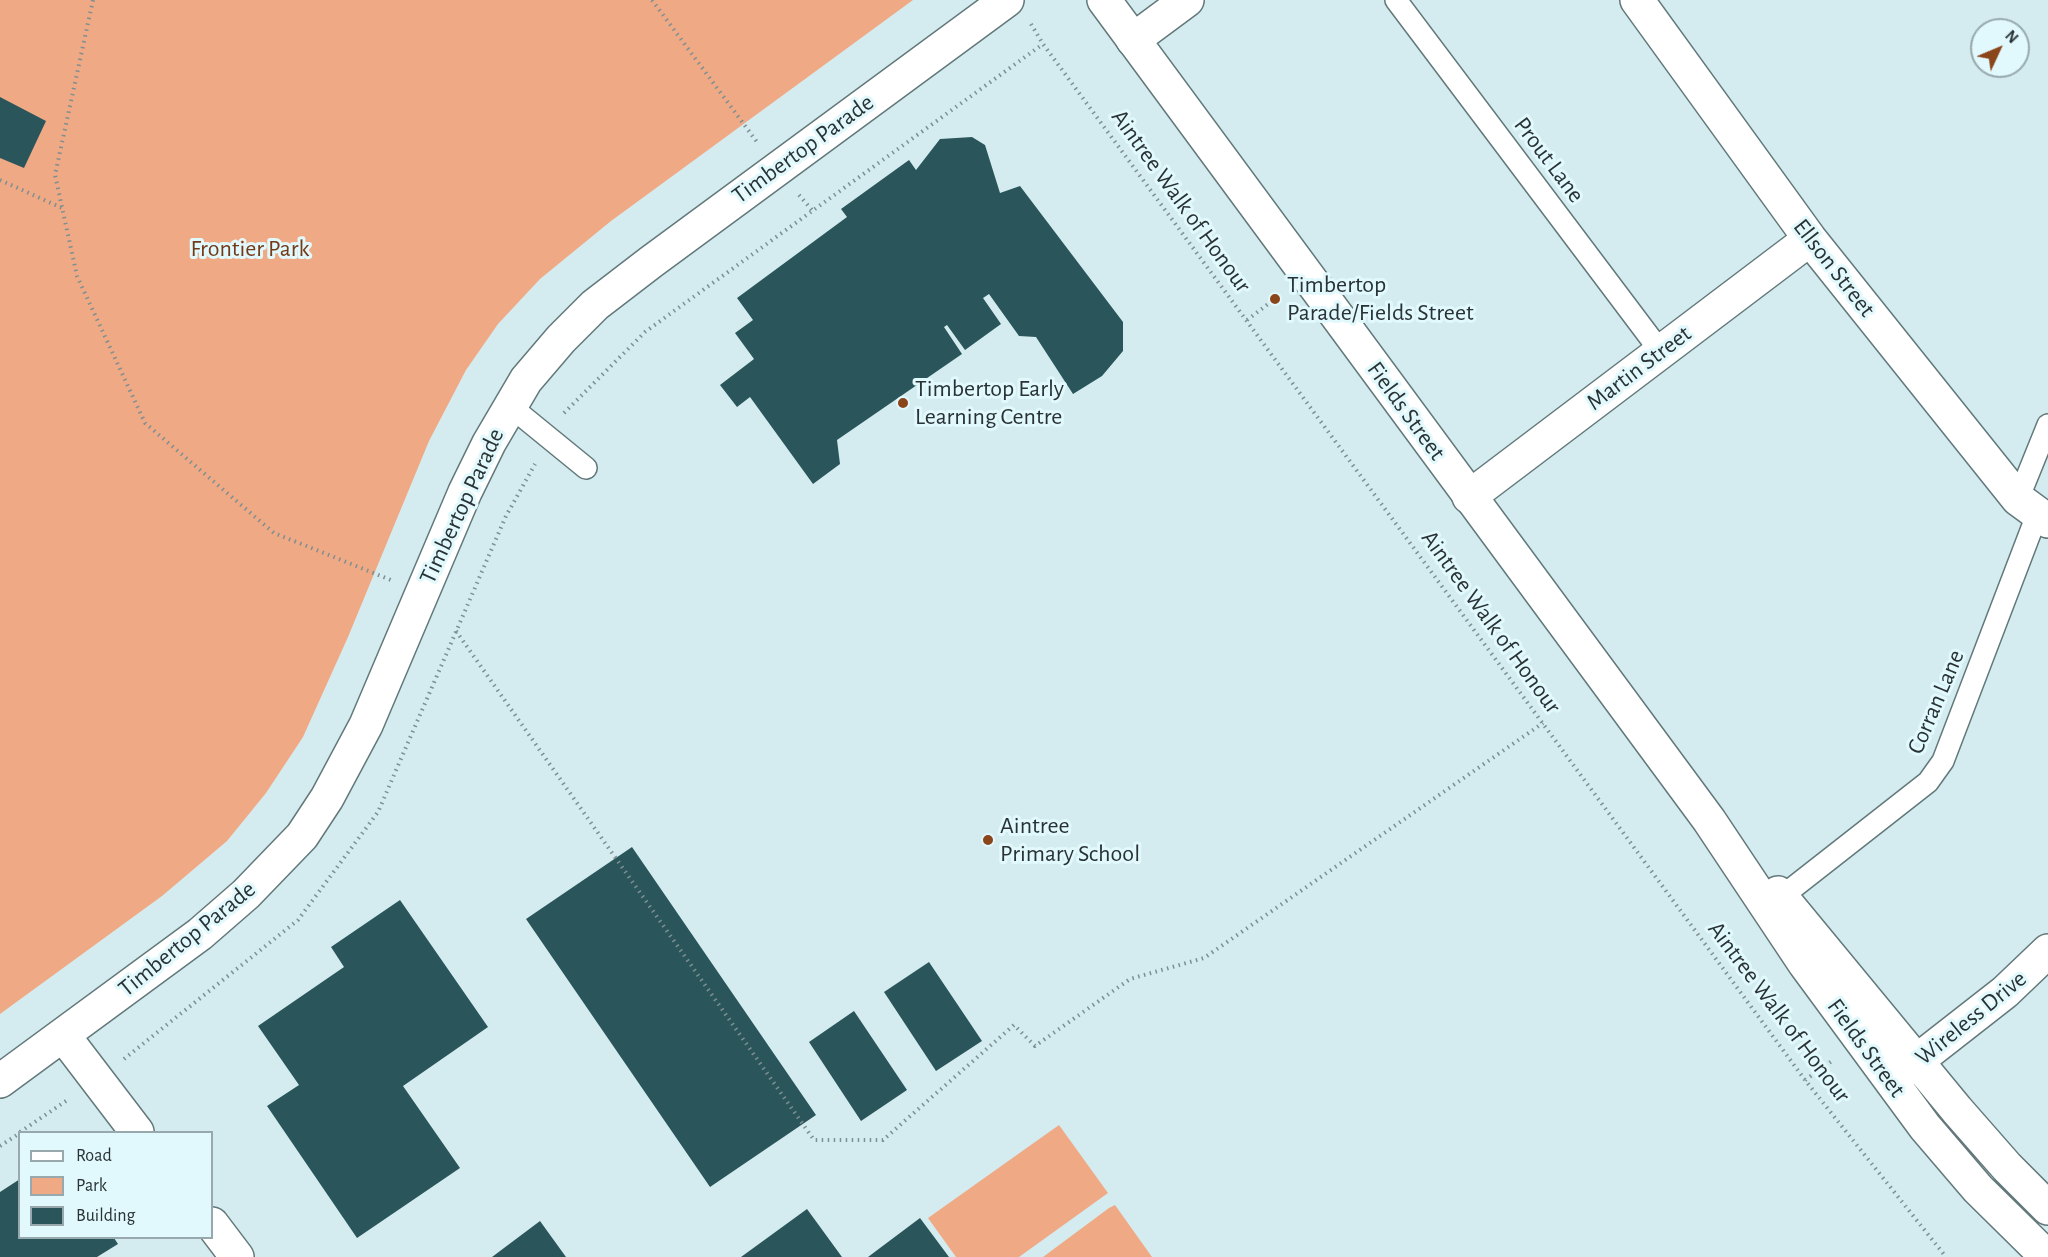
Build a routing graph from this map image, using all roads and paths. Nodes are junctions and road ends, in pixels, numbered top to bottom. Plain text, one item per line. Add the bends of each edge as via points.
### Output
1 (93, 0) edge
2 (652, 0) edge
3 (1104, 0) edge
4 (1187, 0) edge
5 (1396, 0) edge
6 (1637, 0) edge
7 (1017, 9) edge
8 (1133, 40) junction
9 (1043, 44) junction
10 (776, 169) junction
11 (0, 180) edge
12 (62, 209) junction
13 (812, 210) junction
14 (1810, 239) junction
15 (1661, 352) junction
16 (510, 406) junction
17 (2048, 425) edge
18 (550, 438) junction
19 (586, 468) dead end
20 (1469, 497) junction
21 (2034, 512) edge
22 (423, 593) junction
23 (456, 631) junction
24 (1543, 723) junction
25 (1774, 903) junction
26 (2048, 951) edge
27 (63, 1035) junction
28 (1918, 1061) junction
29 (97, 1080) junction
30 (0, 1081) edge
31 (1892, 1081) junction
32 (23, 1131) edge
33 (136, 1131) edge
34 (18, 1134) edge
35 (0, 1146) edge
36 (2048, 1208) edge
37 (213, 1225) edge
38 (237, 1257) edge
39 (1946, 1257) edge
40 (2047, 1257) edge

1 - 12 path via 55,175
2 - 10 path
3 - 8 street, Fields Street
4 - 8 street
5 - 15 lane, Prout Lane
6 - 14 street, Ellson Street
7 - 9 path, Aintree Walk of Honour
7 - 10 street, Timbertop Parade
8 - 20 street, Fields Street
9 - 13 path
9 - 24 path, Aintree Walk of Honour
10 - 13 path
10 - 16 street, Timbertop Parade via 595,305 526,380
11 - 12 path
12 - 22 path via 77,276 144,423 274,533
13 - 18 path via 645,332 562,415
14 - 15 street, Martin Street
14 - 21 street, Ellson Street
15 - 20 street, Martin Street
16 - 18 lane
16 - 22 street, Timbertop Parade via 465,492
17 - 21 lane, Corran Lane
18 - 19 lane
18 - 23 path via 506,516
20 - 25 street, Fields Street
21 - 25 lane, Corran Lane via 1943,761 1928,782
22 - 27 street, Timbertop Parade via 362,734 302,836 246,894 200,934
23 - 24 path via 814,1140 883,1140 1014,1025 1035,1046 1130,979 1204,958
23 - 29 path via 378,812 298,920
24 - 39 path, Aintree Walk of Honour via 1805,1080
25 - 28 street, Fields Street
25 - 31 street, Fields Street
26 - 28 street, Wireless Drive via 2005,992
27 - 29 street
27 - 30 street, Timbertop Parade
28 - 31 street, Wireless Drive
28 - 36 street, Fields Street via 2007,1167
29 - 32 path
29 - 33 street
31 - 40 street, Fields Street via 1978,1189
34 - 35 path
37 - 38 street

